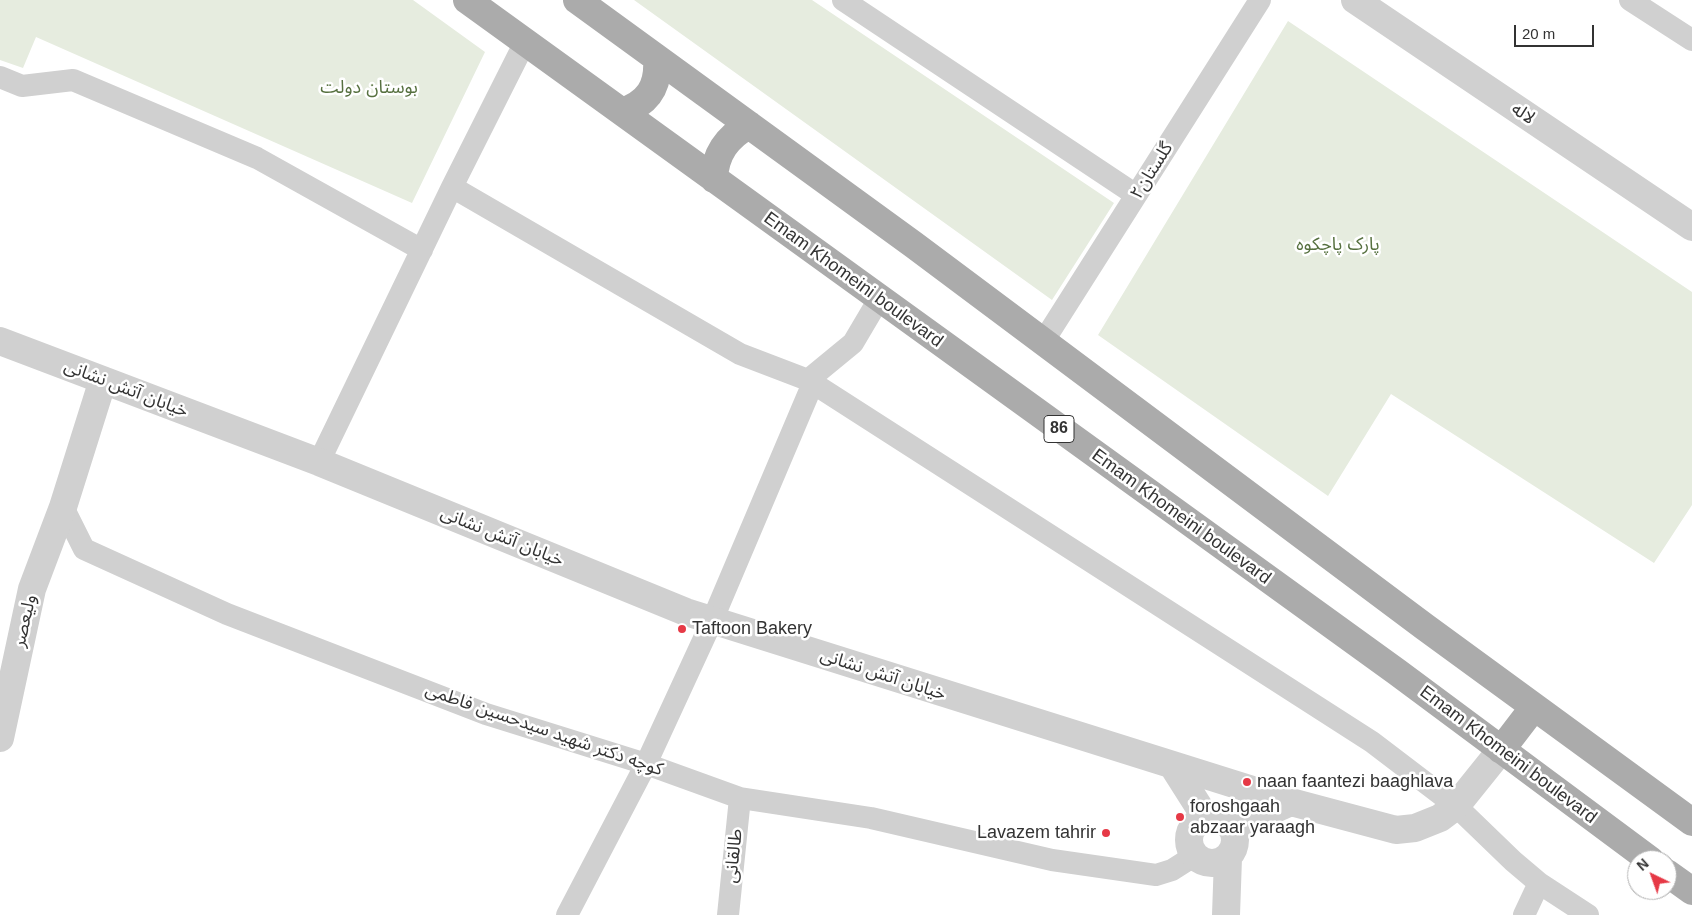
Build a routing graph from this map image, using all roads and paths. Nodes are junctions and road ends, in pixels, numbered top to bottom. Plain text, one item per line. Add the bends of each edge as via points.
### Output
1 (467, 0) edge
2 (577, 0) edge
3 (843, 0) edge
4 (1260, 0) edge
5 (1354, 0) edge
6 (1630, 0) edge
7 (1692, 40) edge
8 (525, 42) junction
9 (657, 58) junction
10 (0, 77) edge
11 (622, 112) junction
12 (749, 125) junction
13 (714, 179) junction
14 (452, 187) junction
15 (1136, 196) junction
16 (1692, 227) edge
17 (422, 250) junction
18 (879, 299) junction
19 (0, 341) edge
20 (1044, 342) junction
21 (103, 380) junction
22 (811, 382) junction
23 (319, 462) junction
24 (63, 507) junction
25 (712, 620) junction
26 (1534, 707) junction
27 (0, 738) edge
28 (1501, 750) junction
29 (646, 764) junction
30 (1173, 766) junction
31 (740, 798) junction
32 (1291, 802) junction
33 (1456, 806) junction
34 (1206, 818) junction
35 (1692, 822) edge
36 (1232, 828) junction
37 (1636, 850) edge
38 (1194, 856) junction
39 (1228, 858) junction
40 (1677, 880) edge
41 (1539, 883) junction
42 (1692, 891) edge
43 (567, 915) edge
44 (728, 915) edge
45 (1226, 915) edge
46 (1524, 915) edge
47 (1588, 915) edge

1 - 8 main road, Emam Khomeini boulevard / 86
2 - 9 main road
3 - 15 street
4 - 15 street, گلستان۲
5 - 16 street, لاله
6 - 7 street
8 - 11 main road, Emam Khomeini boulevard / 86
8 - 14 street
9 - 11 main road via 652,90 634,108
9 - 12 main road
10 - 17 street via 22,86 73,80 257,158
11 - 13 main road, Emam Khomeini boulevard / 86
12 - 13 main road via 730,137 723,146 714,168
12 - 20 main road
13 - 18 main road, Emam Khomeini boulevard / 86
14 - 17 street
14 - 22 street via 740,354
15 - 20 street, گلستان۲
17 - 23 street
18 - 22 street via 853,343
18 - 28 main road, Emam Khomeini boulevard / 86
19 - 21 street, خیابان آتش نشانی
20 - 26 main road
21 - 23 street, خیابان آتش نشانی
21 - 24 street
22 - 25 street
22 - 33 street via 1372,742
23 - 25 street, خیابان آتش نشانی
24 - 27 street, ولیعصر via 32,589
24 - 29 street, کوچه دکتر شهید سیدحسین فاطمی via 84,549 227,614 486,714
25 - 29 street
25 - 30 street, خیابان آتش نشانی
26 - 28 main road
26 - 35 main road
28 - 33 street, خیابان آتش نشانی
28 - 37 main road, Emam Khomeini boulevard / 86
29 - 31 street, کوچه دکتر شهید سیدحسین فاطمی
29 - 43 street
30 - 32 street, خیابان آتش نشانی
30 - 34 street
31 - 38 street, کوچه دکتر شهید سیدحسین فاطمی via 871,818 1052,860 1156,875 1172,870
31 - 44 street, طالقانی
32 - 33 street, خیابان آتش نشانی via 1396,830 1415,828 1440,818
32 - 36 street
33 - 41 street
34 - 36 street via 1221,818
34 - 38 street via 1198,821 1189,834
36 - 39 street via 1235,844
38 - 39 street via 1207,863 1222,862
39 - 45 street
40 - 42 main road
41 - 46 street
41 - 47 street

